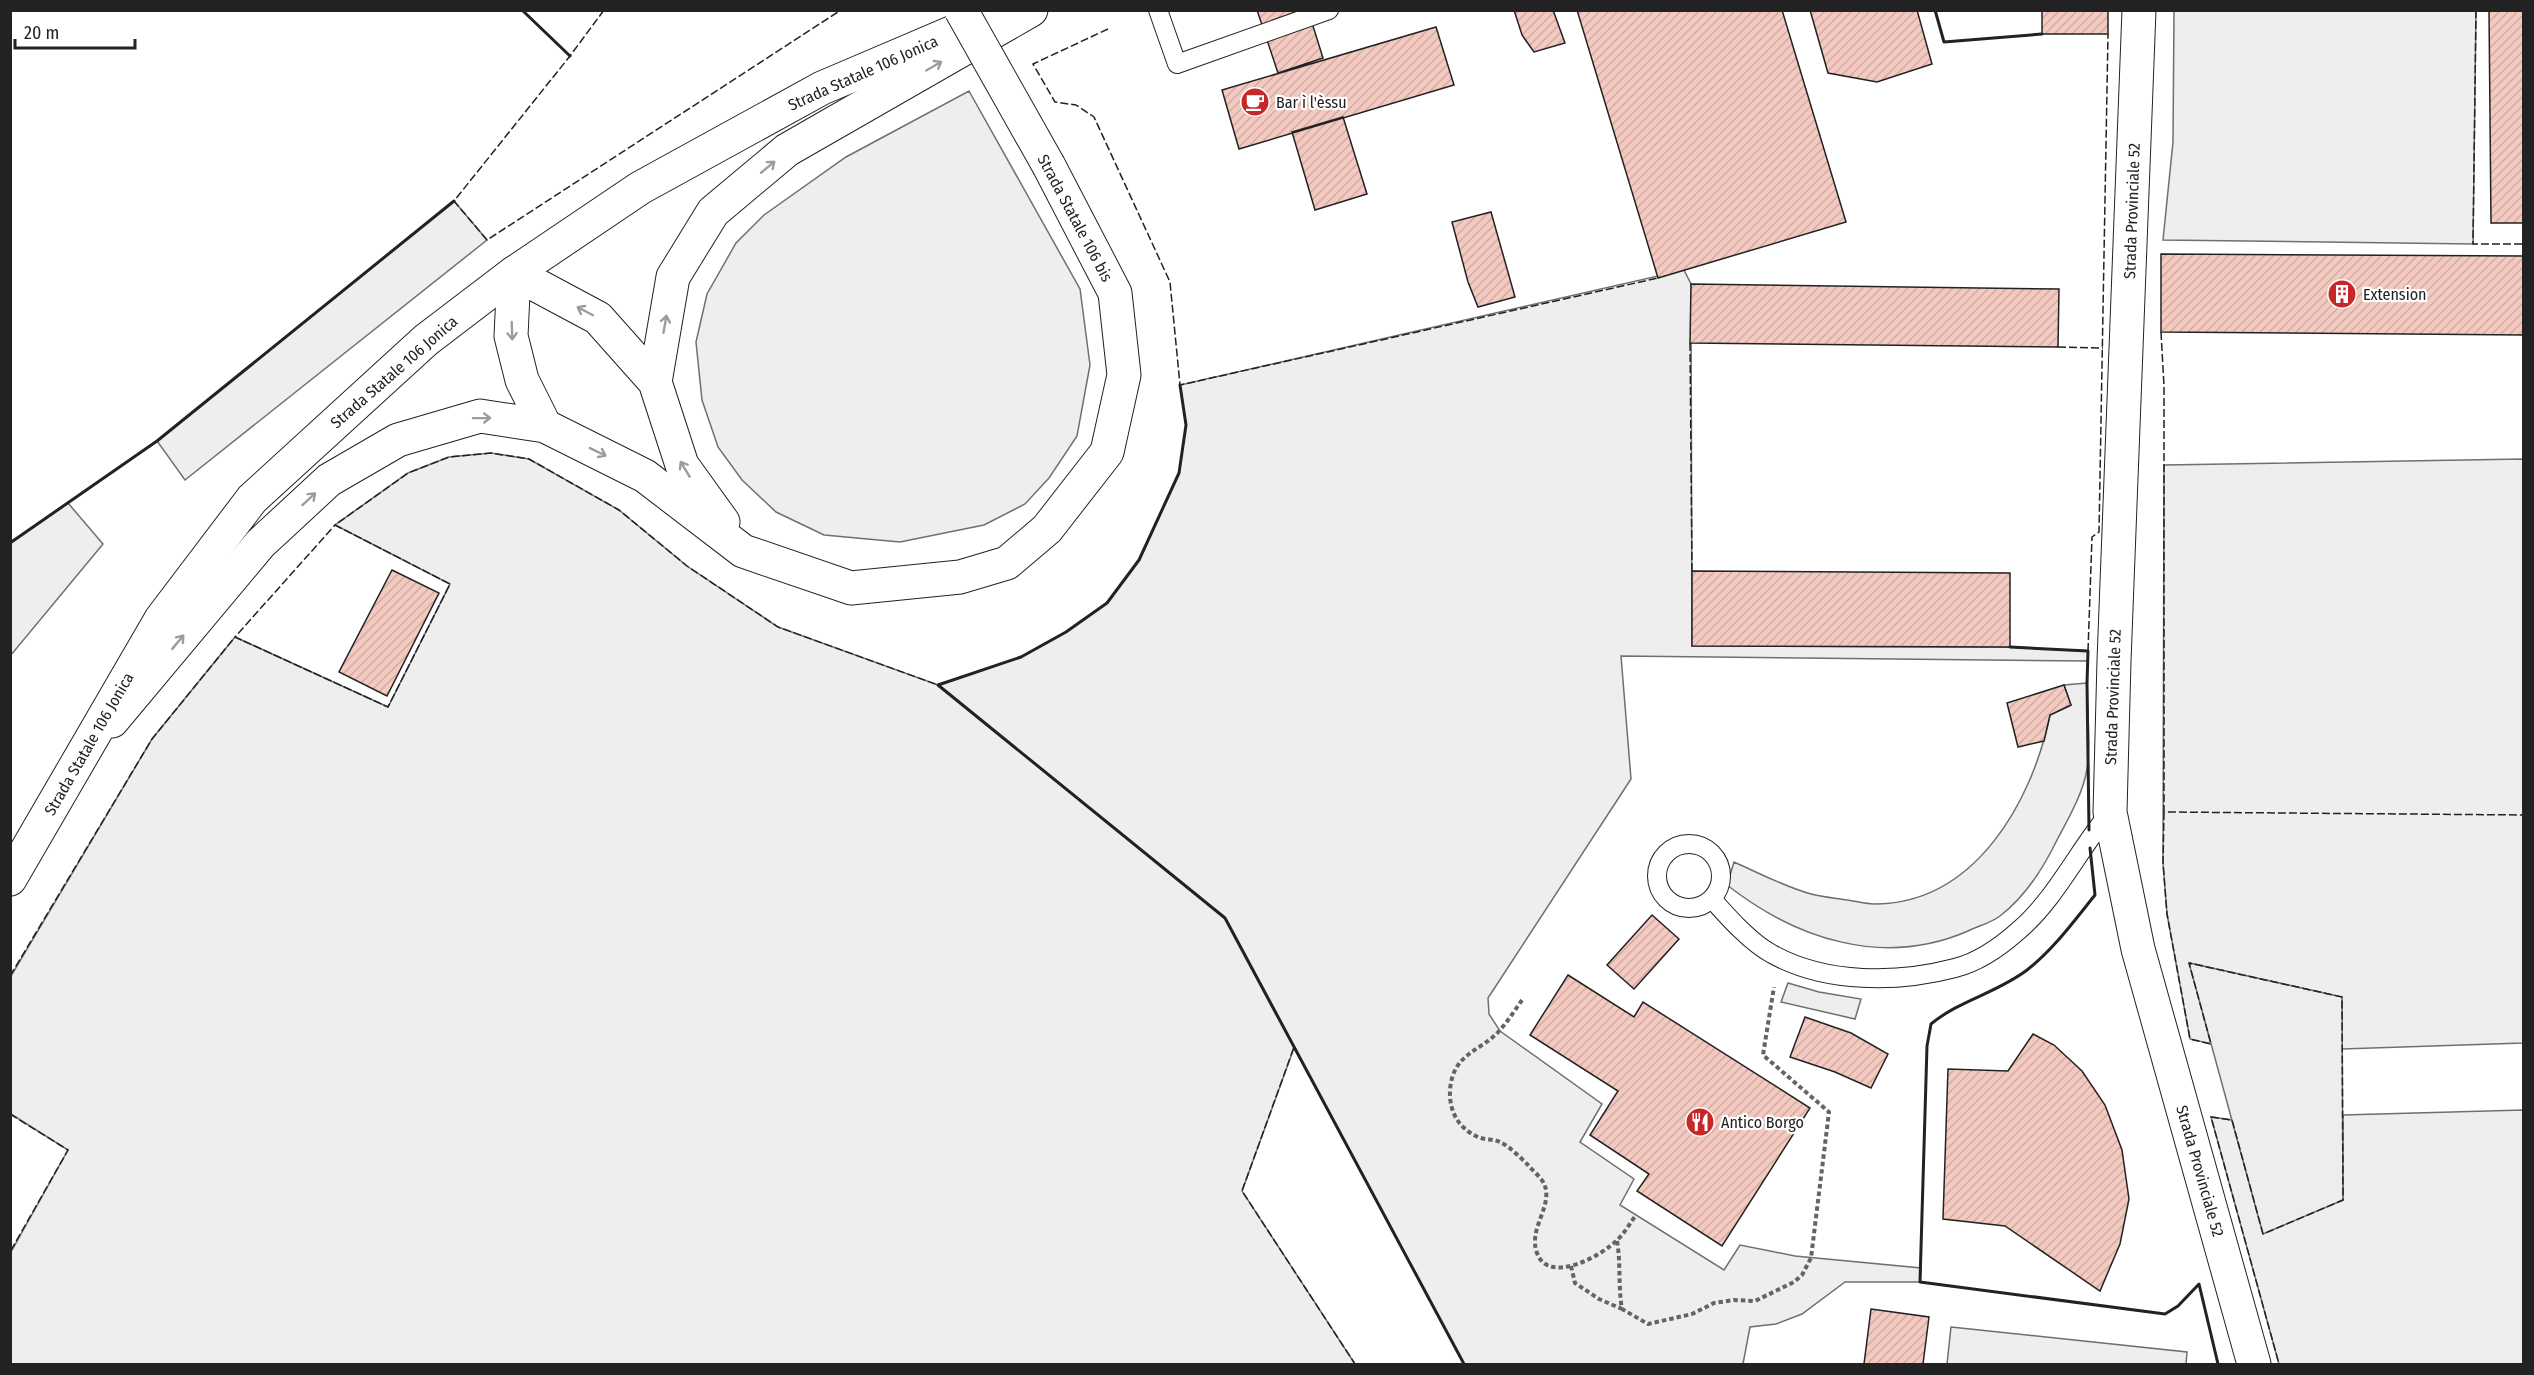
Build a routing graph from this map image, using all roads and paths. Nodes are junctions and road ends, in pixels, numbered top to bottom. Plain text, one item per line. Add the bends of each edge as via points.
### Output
1 (962, 10) edge
2 (1005, 10) edge
3 (1031, 10) edge
4 (1158, 10) edge
5 (1329, 10) edge
6 (2139, 10) edge
7 (514, 273) junction
8 (655, 382) junction
9 (545, 426) junction
10 (743, 551) junction
11 (86, 752) junction
12 (2110, 812) junction
13 (10, 879) edge
14 (1712, 899) dead end
15 (1772, 954) junction
16 (1521, 1000) dead end
17 (1636, 1215) dead end
18 (1617, 1241) junction
19 (1572, 1266) junction
20 (1622, 1309) junction
21 (2254, 1365) edge

1 - 10 main road, Strada Statale 106 bis, bridge via 1115,293 1124,375 1107,452 1047,529 1007,563 960,577 851,588
2 - 7 main road, Strada Statale 106 Jonica via 812,94 640,188
8 -> 3 main road via 673,277 714,212 787,150
4 - 5 lane via 1177,64
6 - 12 main road, Strada Provinciale 52
8 -> 7 main road via 598,318
7 -> 9 main road via 511,336 522,380
7 - 11 main road, Strada Statale 106 Jonica via 426,340 252,499 161,619
10 -> 8 main road via 682,465
9 -> 10 main road, Strada Statale 106 bis via 645,476
11 -> 9 main road, Strada Statale 106 bis via 260,543 329,480 398,440 480,416
11 - 13 main road, Strada Statale 106 Jonica
12 - 15 lane via 2020,930 1994,950 1957,968 1913,976 1855,978 1817,973
12 - 21 main road, Strada Provinciale 52 via 2138,949
14 - 15 lane
15 - 20 path via 1776,981 1762,1055 1829,1112 1811,1257 1794,1282 1755,1301 1714,1303 1692,1314 1648,1324
16 - 19 path via 1500,1031 1462,1058 1450,1090 1452,1108 1464,1129 1501,1142 1527,1163 1545,1185 1546,1200 1535,1233 1535,1250 1541,1262 1554,1269
17 - 18 path
18 - 19 path
18 - 20 path
19 - 20 path via 1575,1283

